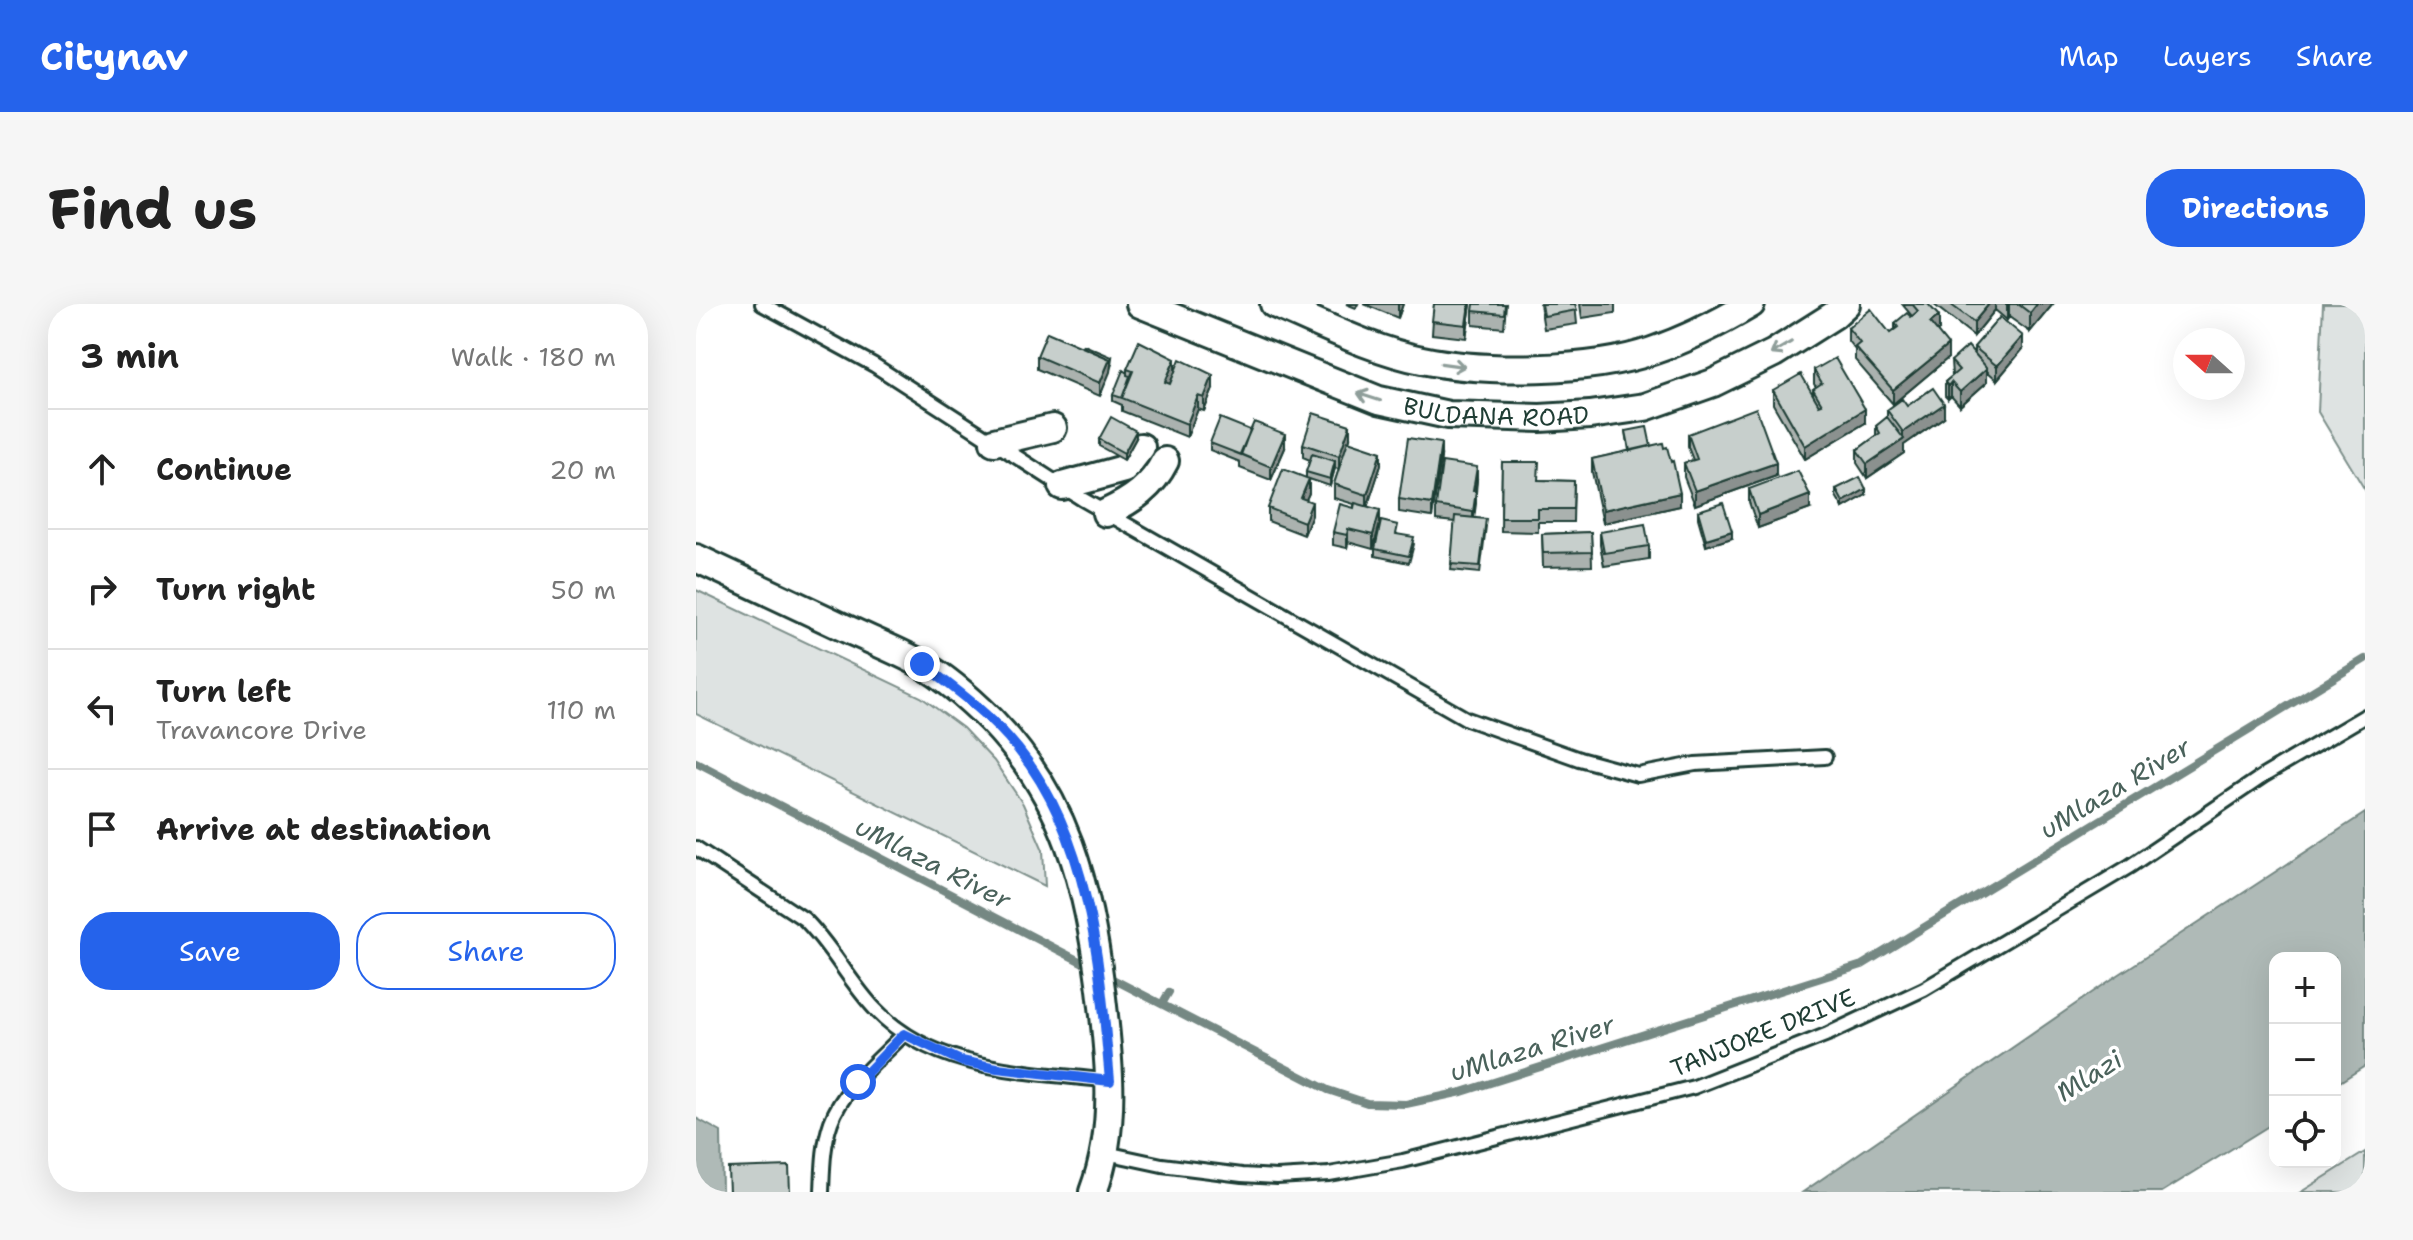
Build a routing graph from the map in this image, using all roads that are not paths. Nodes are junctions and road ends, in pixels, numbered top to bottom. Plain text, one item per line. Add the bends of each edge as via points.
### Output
1 (762, 304) edge
2 (1140, 304) edge
3 (1274, 304) edge
4 (1751, 304) edge
5 (1846, 304) edge
6 (1053, 428) dead end
7 (994, 442) junction
8 (1141, 447) dead end
9 (1165, 461) dead end
10 (1062, 486) junction
11 (1106, 513) junction
12 (696, 558) edge
13 (2365, 716) edge
14 (1825, 757) dead end
15 (696, 848) edge
16 (904, 1034) junction
17 (1110, 1081) junction
18 (1106, 1153) junction
19 (822, 1192) edge
20 (1093, 1192) edge

1 - 7 lane via 874,365
5 -> 2 street, BULDANA ROAD via 1774,353 1713,383 1645,407 1540,418 1448,415 1379,400
3 -> 4 street, BULDANA ROAD via 1421,360 1534,368 1649,352 1716,325
6 - 7 street
7 - 10 lane
8 - 10 street via 1124,469
9 - 11 street via 1155,480
10 - 11 lane
11 - 14 lane via 1467,719 1579,759 1638,775 1695,764
12 - 17 street via 922,664 972,701 1018,749 1069,840 1086,897
13 - 18 lane, TANJORE DRIVE via 1924,989 1694,1087 1403,1161 1329,1174 1242,1175
15 - 16 lane via 804,919 856,989
16 - 17 lane via 961,1061
16 - 19 lane via 850,1091 831,1121
17 - 18 street
18 - 20 street

